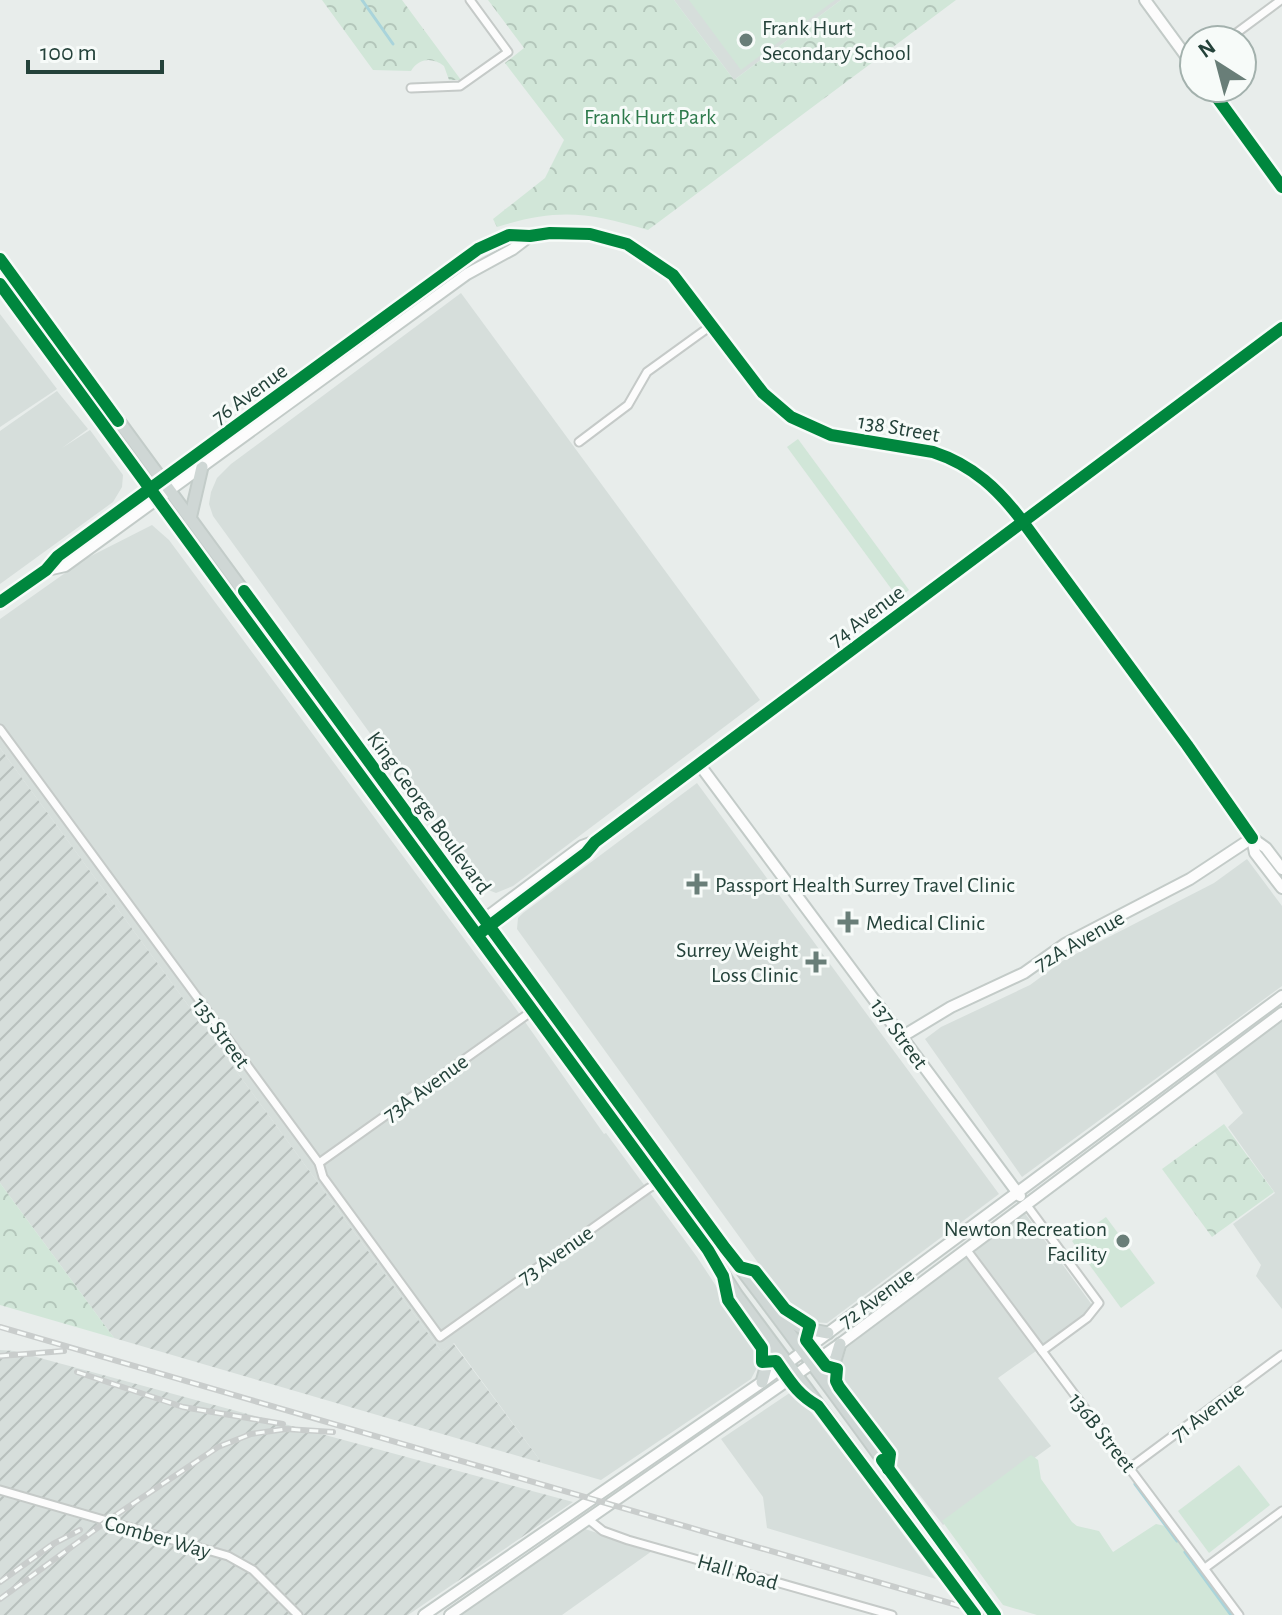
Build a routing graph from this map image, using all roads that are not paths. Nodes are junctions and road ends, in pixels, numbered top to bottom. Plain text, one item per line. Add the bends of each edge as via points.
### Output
1 (470, 0) edge
2 (1145, 0) edge
3 (1281, 0) edge
4 (1249, 24) edge
5 (1178, 44) edge
6 (411, 88) dead end
7 (1222, 104) edge
8 (1282, 187) edge
9 (530, 236) junction
10 (478, 249) junction
11 (0, 259) edge
12 (0, 276) edge
13 (0, 284) edge
14 (20, 286) junction
15 (403, 321) junction
16 (712, 325) junction
17 (1282, 328) edge
18 (579, 442) dead end
19 (202, 467) junction
20 (166, 486) junction
21 (155, 493) junction
22 (190, 519) junction
23 (1023, 522) junction
24 (0, 602) edge
25 (0, 729) edge
26 (699, 764) junction
27 (1252, 838) junction
28 (1282, 869) edge
29 (1282, 888) edge
30 (487, 922) junction
31 (474, 932) junction
32 (1282, 996) edge
33 (532, 1011) junction
34 (1282, 1013) edge
35 (903, 1036) junction
36 (607, 1086) junction
37 (319, 1163) junction
38 (673, 1175) junction
39 (658, 1183) junction
40 (1017, 1192) junction
41 (1026, 1204) junction
42 (966, 1249) junction
43 (777, 1314) junction
44 (763, 1331) junction
45 (828, 1333) junction
46 (440, 1337) joint
47 (840, 1344) junction
48 (804, 1351) junction
49 (1042, 1351) junction
50 (1282, 1355) edge
51 (813, 1363) junction
52 (787, 1364) junction
53 (795, 1376) junction
54 (762, 1382) junction
55 (835, 1391) junction
56 (1131, 1467) junction
57 (0, 1490) edge
58 (1282, 1511) edge
59 (588, 1519) junction
60 (1205, 1568) junction
61 (298, 1615) edge
62 (424, 1615) edge
63 (450, 1615) edge
64 (892, 1615) edge
65 (975, 1615) edge
66 (995, 1615) edge
67 (1239, 1615) edge

1 - 6 street via 508,52 460,86
2 - 5 main road
3 - 4 street
7 - 8 main road
9 - 10 main road, 76 Avenue via 509,235
9 - 15 main road, 76 Avenue
9 - 16 main road, 138 Street via 590,234 627,244 673,275
10 - 15 main road via 472,262 414,305
10 - 20 main road, 76 Avenue
11 - 14 main road, King George Boulevard
12 - 14 street
13 - 21 main road, King George Boulevard
14 - 20 main road, King George Boulevard
15 - 19 main road, 76 Avenue
16 - 18 street via 647,372 628,405
16 - 23 main road, 138 Street via 763,393 791,417 831,435 958,461 995,489
17 - 23 main road, 74 Avenue
19 - 20 main road, 76 Avenue
19 - 22 main road
20 - 21 main road, 76 Avenue
20 - 22 main road, King George Boulevard
21 - 24 main road, 76 Avenue via 58,556
21 - 31 main road, King George Boulevard
22 - 30 main road, King George Boulevard
23 - 26 main road, 74 Avenue
23 - 27 main road, 138 Street
25 - 37 street, 135 Street
26 - 30 main road, 74 Avenue via 595,842 582,846
26 - 35 main road, 137 Street
27 - 28 main road, 138 Street
27 - 29 main road, 138 Street via 1255,853
27 - 35 main road, 72A Avenue via 1190,879
30 - 31 main road, 74 Avenue
30 - 36 main road, King George Boulevard
31 - 33 main road, King George Boulevard
32 - 40 main road, 72 Avenue
33 - 36 main road via 541,1012 585,1072
33 - 37 street, 73A Avenue
33 - 39 main road, King George Boulevard
34 - 41 main road, 72 Avenue
35 - 40 main road, 137 Street
36 - 38 main road, King George Boulevard
37 - 46 street, 135 Street via 323,1177
38 - 39 street, 73 Avenue
38 - 43 main road, King George Boulevard
39 - 44 main road, King George Boulevard
39 - 46 street, 73 Avenue
40 - 41 main road, 137 Street
40 - 45 main road, 72 Avenue
41 - 42 main road, 72 Avenue
41 - 49 street, 137 Street via 1099,1303
42 - 47 main road, 72 Avenue
42 - 49 street, 136B Street
43 - 45 main road via 802,1328
43 - 48 main road, King George Boulevard
44 - 52 main road, King George Boulevard
44 - 54 main road via 768,1361
45 - 48 main road, 72 Avenue
47 - 51 main road, 72 Avenue
47 - 55 main road via 830,1377
48 - 51 main road, King George Boulevard
48 - 52 main road, 72 Avenue
49 - 56 street, 136B Street
50 - 56 street, 71 Avenue
51 - 53 main road, 72 Avenue
51 - 55 main road, King George Boulevard
52 - 53 main road, King George Boulevard
52 - 54 main road, 72 Avenue
53 - 59 main road, 72 Avenue
53 - 65 main road, King George Boulevard
54 - 62 main road, 72 Avenue
55 - 66 main road, King George Boulevard
56 - 60 street, 136B Street
57 - 61 street, Comber Way via 228,1556 253,1570
58 - 60 street
59 - 63 main road, 72 Avenue
59 - 64 street, Hall Road via 628,1540
60 - 67 street, 136B Street

